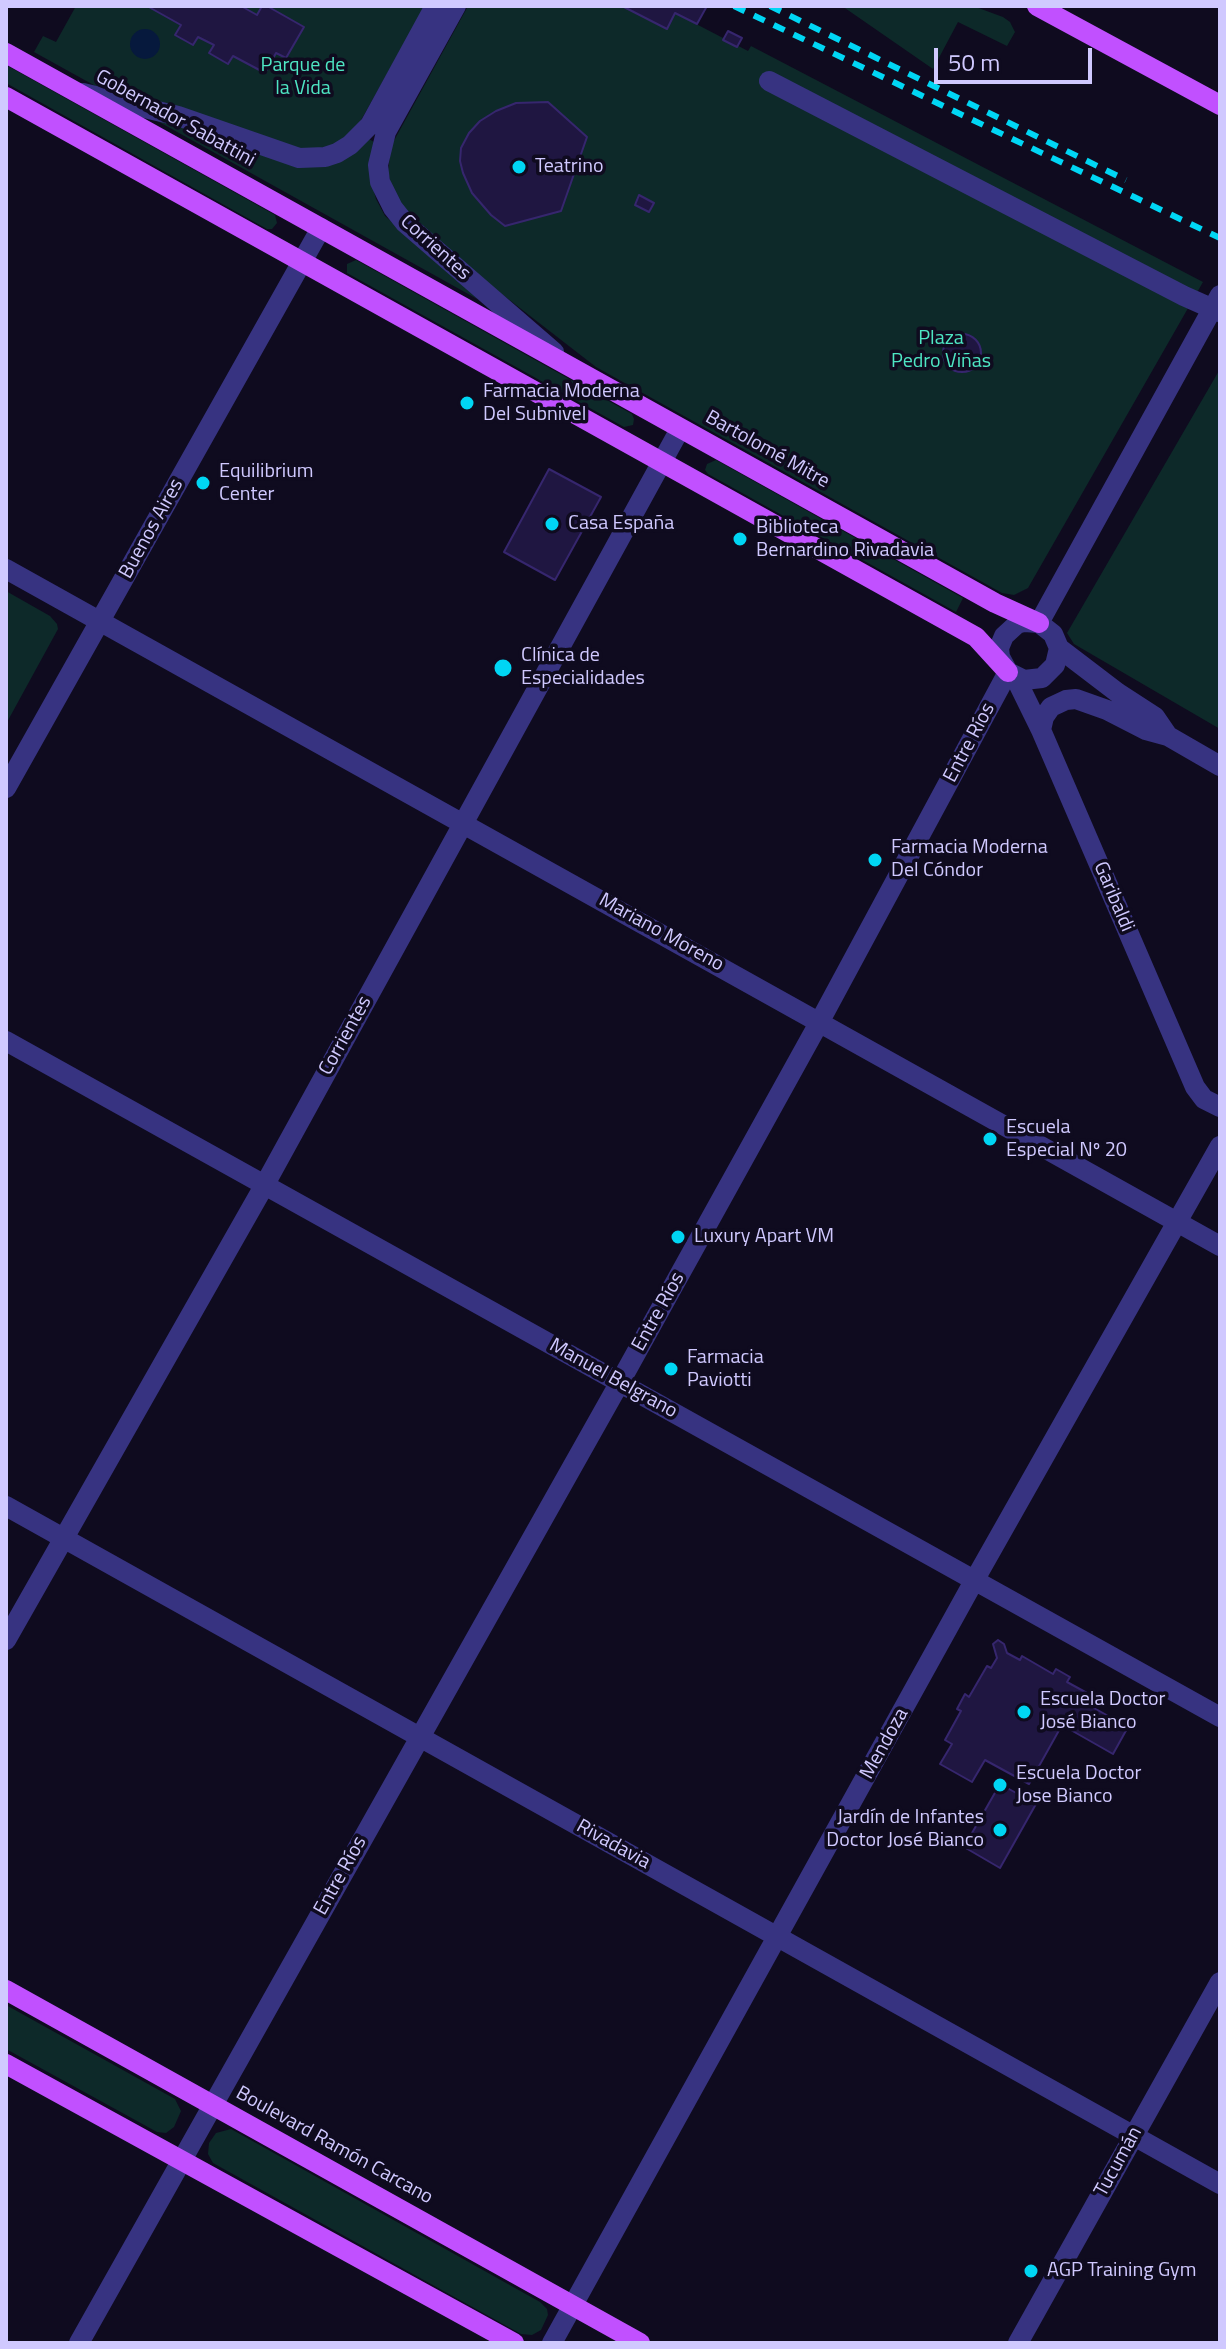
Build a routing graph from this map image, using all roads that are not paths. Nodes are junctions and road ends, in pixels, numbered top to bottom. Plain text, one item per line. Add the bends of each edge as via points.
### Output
1 (435, 6) edge
2 (456, 6) edge
3 (1037, 6) edge
4 (6, 53) edge
5 (769, 81) dead end
6 (74, 91) junction
7 (6, 97) edge
8 (1220, 105) edge
9 (321, 228) junction
10 (302, 261) junction
11 (1218, 305) edge
12 (576, 371) junction
13 (680, 429) junction
14 (662, 461) junction
15 (6, 569) edge
16 (100, 621) junction
17 (1039, 623) junction
18 (1059, 648) junction
19 (1012, 674) junction
20 (1041, 730) junction
21 (1168, 736) junction
22 (1220, 766) edge
23 (6, 788) edge
24 (464, 824) junction
25 (820, 1021) junction
26 (6, 1041) edge
27 (1220, 1107) edge
28 (1220, 1146) edge
29 (264, 1186) junction
30 (1177, 1223) junction
31 (1220, 1246) edge
32 (620, 1382) junction
33 (6, 1506) edge
34 (65, 1538) junction
35 (974, 1581) junction
36 (6, 1640) edge
37 (1220, 1717) edge
38 (420, 1736) junction
39 (778, 1938) junction
40 (1220, 1982) edge
41 (6, 1990) edge
42 (6, 2064) edge
43 (212, 2105) junction
44 (1134, 2134) junction
45 (181, 2159) junction
46 (1220, 2184) edge
47 (573, 2306) junction
48 (79, 2343) edge
49 (514, 2343) edge
50 (552, 2343) edge
51 (640, 2343) edge
52 (1018, 2343) edge

1 - 6 street via 370,125 350,145 325,157 299,158 178,116
2 - 12 street, Corrientes via 386,132 378,165 380,182 405,223
3 - 8 main road
4 - 6 main road, Gobernador Sabattini
5 - 11 street via 1184,296
6 - 9 main road, Gobernador Sabattini
7 - 10 main road
9 - 10 street, Buenos Aires
9 - 12 main road, Bartolomé Mitre
10 - 14 main road
10 - 16 street, Buenos Aires
11 - 17 street
12 - 13 main road, Bartolomé Mitre
13 - 14 street, Corrientes
13 - 17 main road, Bartolomé Mitre
14 - 19 main road via 976,637
14 - 24 street, Corrientes
15 - 16 street, Mariano Moreno
16 - 23 street, Buenos Aires
16 - 24 street, Mariano Moreno
17 - 18 street, Bartolomé Mitre via 1053,634
17 - 19 street via 1017,624 1004,636 1000,657
18 - 19 street via 1055,665 1042,678 1024,680
18 - 21 street, Bartolomé Mitre via 1155,717
19 - 20 street, Garibaldi
19 - 25 street, Entre Ríos
20 - 21 street, Bartolomé Mitre via 1051,707 1076,699
20 - 27 street, Garibaldi via 1195,1087
21 - 22 street, Bartolomé Mitre
24 - 25 street, Mariano Moreno
24 - 29 street, Corrientes
25 - 30 street, Mariano Moreno
25 - 32 street, Entre Ríos
26 - 29 street, Manuel Belgrano
28 - 30 street, Mendoza
29 - 32 street, Manuel Belgrano
29 - 34 street, Corrientes
30 - 31 street, Mariano Moreno
30 - 35 street, Mendoza
32 - 35 street, Manuel Belgrano
32 - 38 street, Entre Ríos
33 - 34 street, Rivadavia
34 - 36 street, Corrientes
34 - 38 street, Rivadavia
35 - 37 street, Manuel Belgrano
35 - 39 street, Mendoza
38 - 39 street, Rivadavia
38 - 43 street, Entre Ríos
39 - 44 street, Rivadavia
39 - 47 street, Mendoza
40 - 44 street, Tucumán
41 - 43 main road, Boulevard Ramón Carcano
42 - 45 main road
43 - 45 street, Entre Ríos
43 - 47 main road, Boulevard Ramón Carcano
44 - 46 street, Rivadavia
44 - 52 street, Tucumán
45 - 48 street, Entre Ríos
45 - 49 main road
47 - 50 street, Mendoza
47 - 51 main road, Boulevard Ramón Carcano

